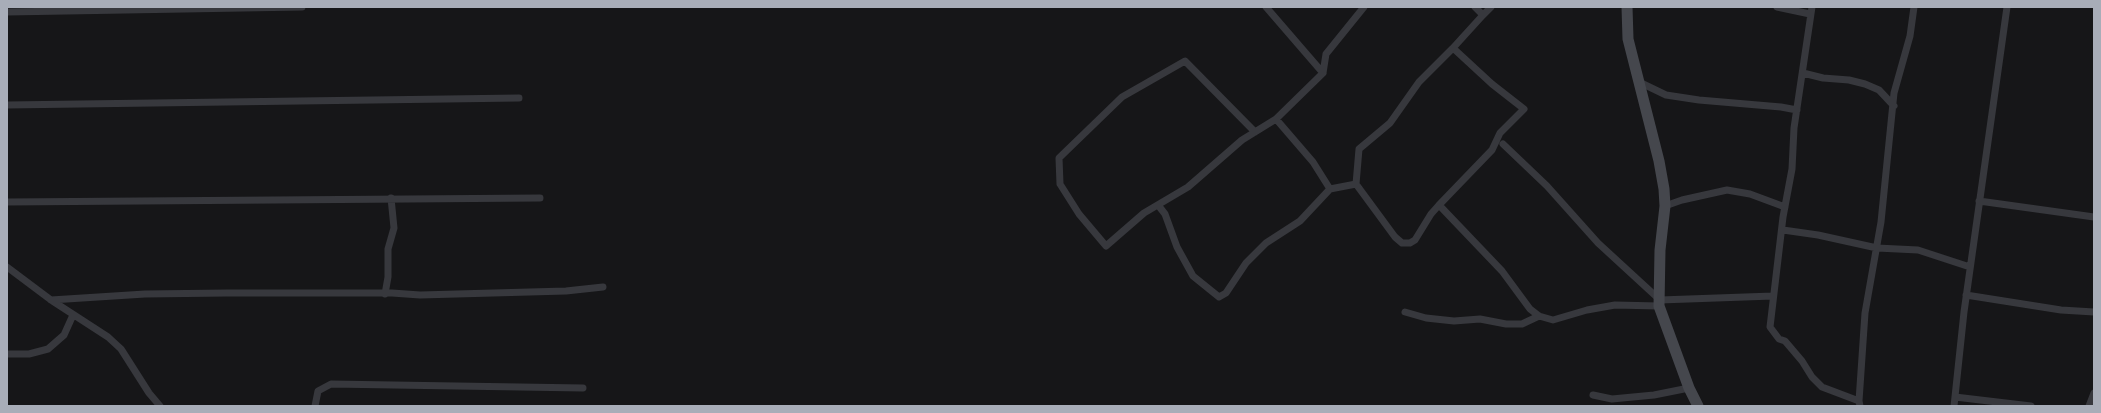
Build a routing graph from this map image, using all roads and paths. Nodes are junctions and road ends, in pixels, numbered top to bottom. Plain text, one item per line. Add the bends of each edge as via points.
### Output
1 (281, 7) edge
2 (302, 7) edge
3 (1266, 7) edge
4 (1364, 7) edge
5 (1475, 7) edge
6 (1491, 7) edge
7 (1627, 7) edge
8 (1777, 7) edge
9 (1914, 7) edge
10 (2007, 7) edge
11 (1811, 11) edge
12 (7, 12) edge
13 (1483, 15) junction
14 (1453, 48) junction
15 (1323, 73) junction
16 (1804, 73) junction
17 (1639, 82) junction
18 (519, 98) dead end
19 (7, 105) edge
20 (1894, 106) junction
21 (1797, 110) junction
22 (1276, 119) junction
23 (1255, 132) junction
24 (1503, 144) dead end
25 (1356, 184) junction
26 (1330, 189) junction
27 (391, 198) junction
28 (540, 198) dead end
29 (1979, 201) junction
30 (7, 202) edge
31 (1439, 205) junction
32 (1158, 206) junction
33 (1665, 206) junction
34 (1785, 207) junction
35 (2094, 217) edge
36 (1783, 230) junction
37 (1877, 248) junction
38 (7, 267) edge
39 (1970, 267) junction
40 (603, 287) dead end
41 (385, 294) junction
42 (1966, 295) junction
43 (1773, 296) junction
44 (51, 300) junction
45 (1659, 303) junction
46 (1404, 312) dead end
47 (2094, 312) edge
48 (73, 315) junction
49 (1539, 316) junction
50 (7, 354) edge
51 (583, 388) dead end
52 (1689, 388) junction
53 (2094, 393) edge
54 (1593, 395) dead end
55 (1955, 397) junction
56 (1860, 404) edge
57 (160, 406) edge
58 (315, 406) edge
59 (1698, 406) edge
60 (1954, 406) edge
61 (2031, 406) edge
62 (2089, 406) edge

1 - 2 street
1 - 12 street
3 - 15 street
4 - 15 street via 1326,54
5 - 13 street
6 - 13 street
7 - 17 street via 1628,40
8 - 11 street
9 - 20 street via 1910,36 1894,93
10 - 29 street
11 - 16 street
13 - 14 street
14 - 25 street via 1419,82 1390,123 1359,149
14 - 31 street via 1524,109 1500,133 1492,150
15 - 22 street
16 - 20 street via 1865,84 1879,90
16 - 21 street
17 - 21 street via 1666,95
17 - 33 street via 1659,161
18 - 19 street
20 - 37 street
21 - 34 street via 1792,169
22 - 23 street
22 - 26 street via 1313,162
23 - 32 street via 1242,140 1188,187
23 - 32 street via 1185,61 1122,96 1059,158 1060,184 1079,214 1106,246 1144,214
24 - 45 street
25 - 26 street
25 - 31 street via 1402,243 1415,240
26 - 32 street via 1300,221 1266,243 1246,263 1226,293 1218,297 1193,276 1176,247 1164,214
27 - 28 street
27 - 30 street
27 - 41 street via 394,228 388,250
29 - 35 street
29 - 39 street
31 - 49 street via 1502,271 1530,309
33 - 34 street via 1727,190 1750,194
33 - 45 street via 1660,250
34 - 36 street
36 - 37 street
36 - 43 street
37 - 39 street via 1918,250
37 - 56 street via 1865,313
38 - 44 street
39 - 42 street
40 - 41 street via 543,292
41 - 44 street via 145,294
42 - 47 street via 2061,310
42 - 55 street
43 - 45 street
43 - 56 street via 1770,327 1774,335 1785,341 1822,387
44 - 48 street
45 - 49 street via 1615,305 1553,320
45 - 52 street
46 - 49 street via 1426,318 1454,321 1480,319 1506,324 1522,324
48 - 50 street via 64,335 48,349 29,354
48 - 57 street via 108,337 121,349
51 - 58 street via 331,384 318,391
52 - 54 street via 1612,399
52 - 59 street
53 - 62 street
55 - 60 street
55 - 61 street

